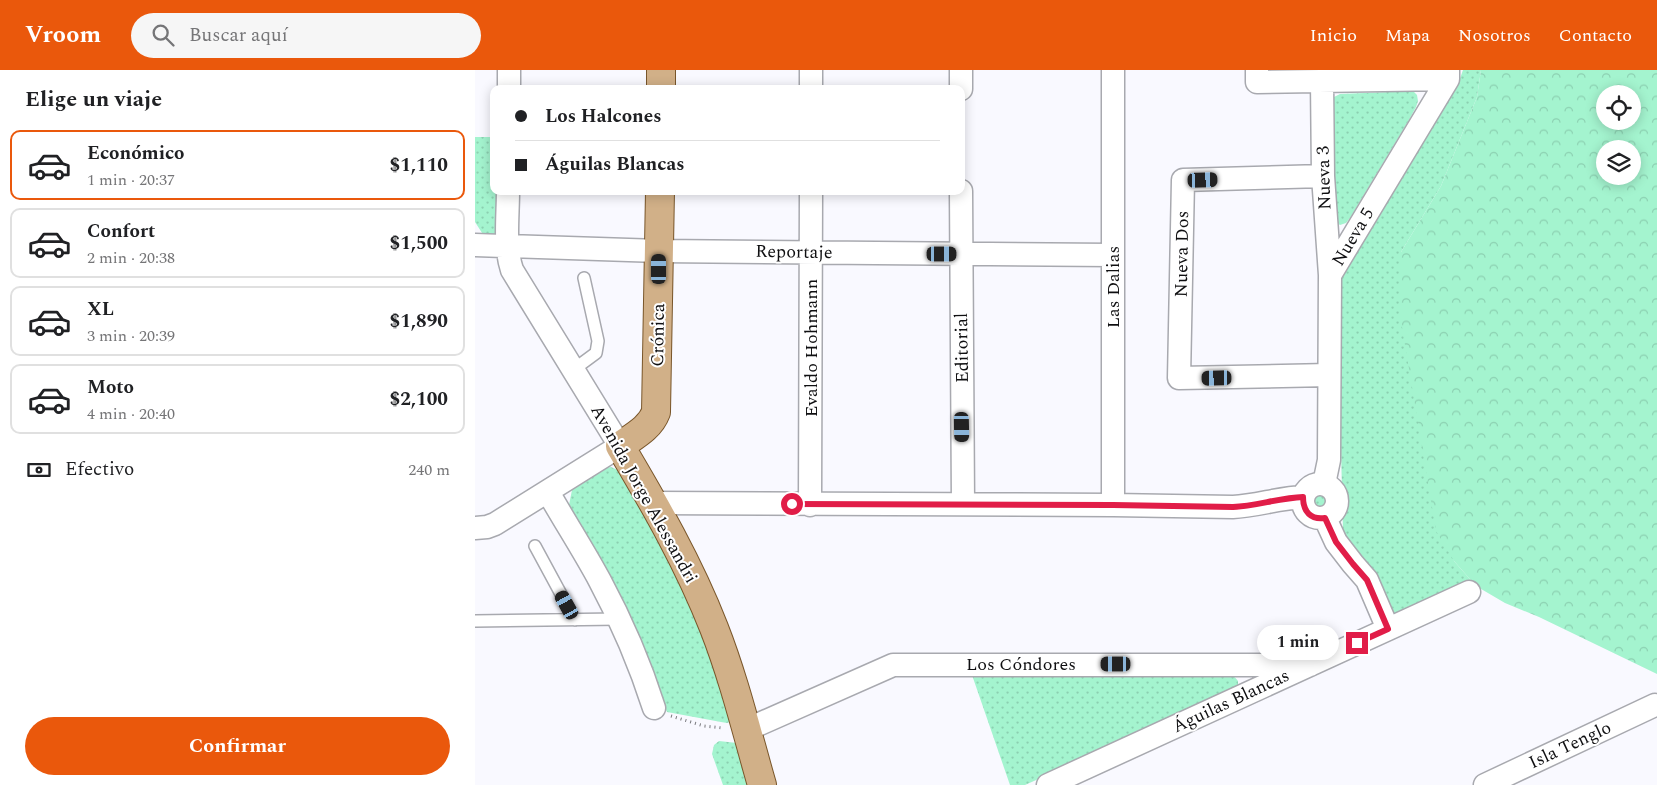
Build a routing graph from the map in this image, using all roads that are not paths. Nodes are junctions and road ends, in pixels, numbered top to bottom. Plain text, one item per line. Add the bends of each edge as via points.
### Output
1 (509, 70) edge
2 (661, 70) edge
3 (811, 70) edge
4 (961, 70) edge
5 (1113, 70) edge
6 (1257, 70) edge
7 (1448, 74) edge
8 (1322, 81) junction
9 (509, 85) edge
10 (661, 85) edge
11 (811, 85) edge
12 (961, 85) edge
13 (1323, 176) junction
14 (509, 195) edge
15 (660, 195) edge
16 (811, 195) edge
17 (961, 195) edge
18 (478, 241) edge
19 (508, 246) junction
20 (659, 251) junction
21 (811, 252) junction
22 (961, 254) junction
23 (1113, 255) junction
24 (1330, 275) junction
25 (584, 278) dead end
26 (573, 370) junction
27 (1329, 375) junction
28 (620, 446) junction
29 (1324, 484) junction
30 (548, 492) junction
31 (1303, 497) junction
32 (653, 503) junction
33 (810, 504) junction
34 (963, 504) junction
35 (1113, 505) junction
36 (1325, 518) junction
37 (475, 528) edge
38 (535, 546) dead end
39 (1469, 592) dead end
40 (619, 619) junction
41 (575, 620) junction
42 (475, 621) edge
43 (1388, 629) junction
44 (1310, 665) junction
45 (1655, 705) dead end
46 (654, 708) road end
47 (746, 730) junction
48 (1522, 777) edge
49 (763, 785) edge
50 (1048, 785) edge
51 (1485, 785) edge

1 - 9 street
2 - 10 main road
3 - 11 street
4 - 12 street
5 - 23 street, Las Dalias
6 - 8 street via 1257,82
7 - 8 street
7 - 24 street, Nueva 5
8 - 13 street, Nueva 3
13 - 24 street, Nueva 3
13 - 27 street, Nueva Dos via 1183,180 1179,378
14 - 19 street, Avenida Jorge Alessandri
15 - 20 main road, Crónica
16 - 21 street, Evaldo Hohmann
17 - 22 street, Editorial
18 - 19 street, Reportaje
19 - 20 street, Reportaje
19 - 26 street, Avenida Jorge Alessandri via 511,270
20 - 21 street, Reportaje
20 - 28 main road, Crónica via 657,404 654,418
21 - 22 street, Reportaje
21 - 33 street, Evaldo Hohmann
22 - 23 street, Reportaje
22 - 34 street, Editorial
23 - 35 street, Las Dalias
24 - 27 street, Nueva 5
25 - 26 lane via 598,341 596,353
26 - 28 street, Avenida Jorge Alessandri
27 - 29 street, Nueva 5 via 1329,460
28 - 30 street
28 - 32 main road, Avenida Jorge Alessandri
29 - 31 street via 1313,485
29 - 36 street via 1334,490 1338,501 1334,512
30 - 37 street via 495,524
30 - 40 street
31 - 35 street via 1233,507
31 - 36 street via 1308,514 1313,518
32 - 33 street
32 - 47 main road, Avenida Jorge Alessandri via 715,628
33 - 34 street
34 - 35 street
36 - 43 street via 1336,542 1367,580
38 - 41 lane
39 - 43 street, Águilas Blancas
40 - 41 lane
40 - 46 street
41 - 42 lane
43 - 44 street, Águilas Blancas
44 - 47 street, Los Cóndores via 893,665
44 - 50 street, Águilas Blancas
45 - 48 street, Isla Tenglo
47 - 49 main road, Avenida Jorge Alessandri
48 - 51 street, Isla Tenglo

